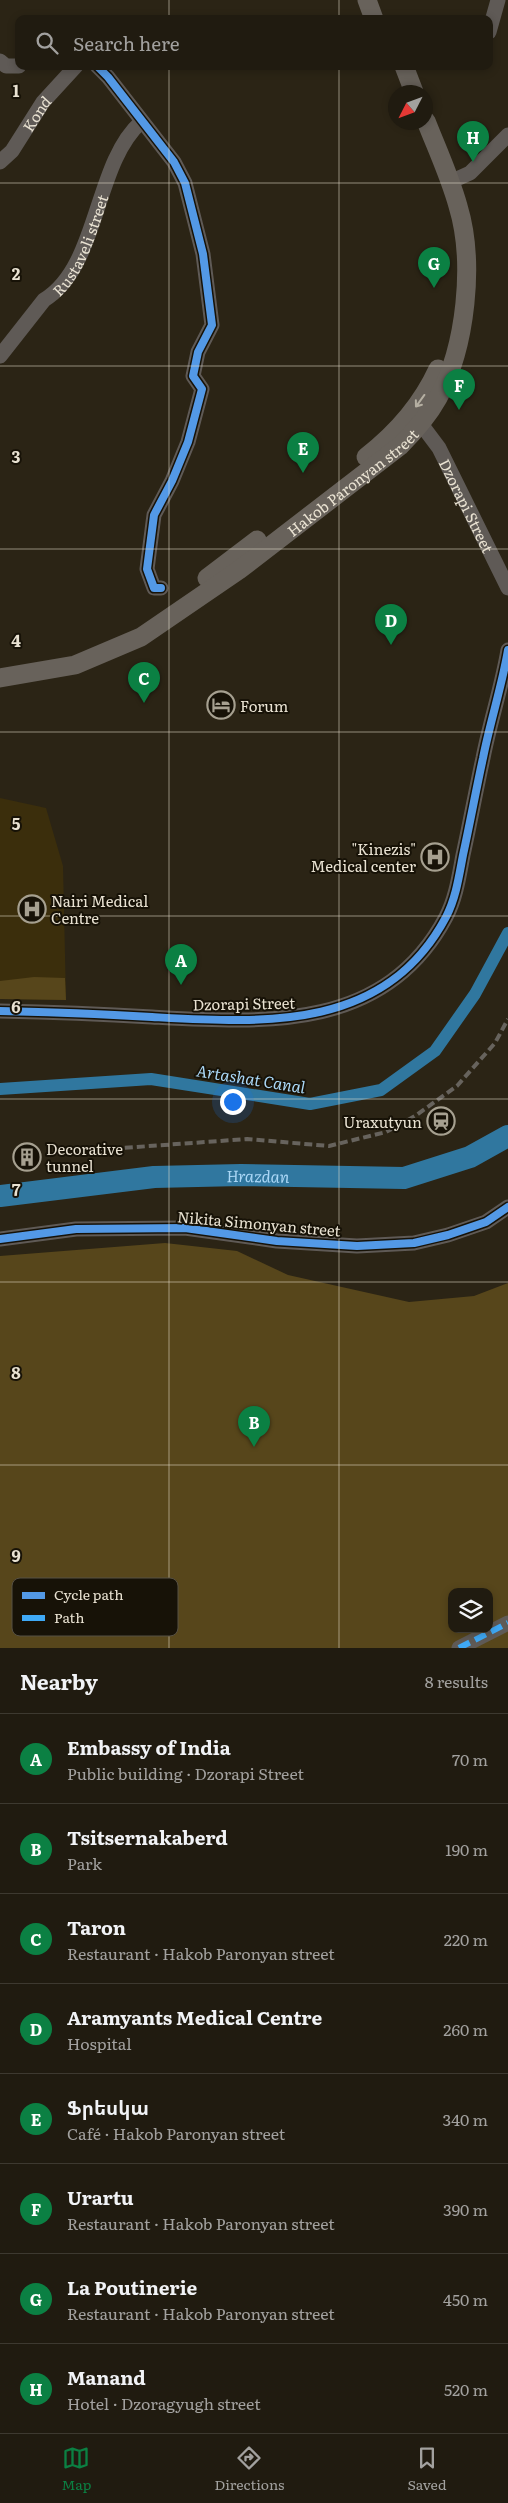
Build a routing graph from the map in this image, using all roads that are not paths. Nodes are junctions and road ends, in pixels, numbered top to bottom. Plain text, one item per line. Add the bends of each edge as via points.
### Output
1 (367, 0) edge
2 (379, 0) edge
3 (498, 0) edge
4 (373, 15) edge
5 (385, 15) edge
6 (493, 18) edge
7 (72, 70) edge
8 (102, 70) edge
9 (394, 70) edge
10 (406, 70) edge
11 (399, 85) edge
12 (411, 85) edge
13 (141, 122) junction
14 (417, 130) edge
15 (430, 130) edge
16 (508, 135) edge
17 (0, 162) edge
18 (450, 182) junction
19 (0, 356) edge
20 (421, 424) junction
21 (161, 588) dead end
22 (508, 588) edge
23 (508, 650) edge
24 (0, 672) edge
25 (0, 678) edge
26 (0, 1011) edge
27 (508, 1207) edge
28 (0, 1239) edge
29 (508, 1623) edge
30 (459, 1648) edge

1 - 4 main road
2 - 5 main road
3 - 6 street
7 - 17 street, Kond via 43,102 12,151
8 - 13 street
9 - 11 main road
10 - 12 main road
13 - 19 street, Rustaveli street via 130,131 104,182 98,210 67,277 44,300
13 - 21 street via 174,162 185,183 203,254 212,326 198,352 193,376 202,389 193,427 172,482 154,515 147,569 154,588
14 -> 24 main road, Hakob Paronyan street via 447,205 457,256 457,277 456,306 445,352 426,392 410,414 368,455 172,604 118,637 87,650
15 - 18 main road, Hakob Paronyan street
16 - 18 street via 470,173
18 - 20 main road, Hakob Paronyan street via 459,207 466,248 464,305 451,366 438,397
20 - 22 street, Dzorapi Street via 439,448
20 - 25 main road, Hakob Paronyan street via 392,452 239,570 141,637 75,665
23 - 26 street, Dzorapi Street via 456,892 426,951 396,978 370,994 326,1012 284,1019 222,1020
27 - 28 street, Nikita Simonyan street via 486,1222 414,1243 356,1246 276,1241 185,1228 76,1229
29 - 30 street

